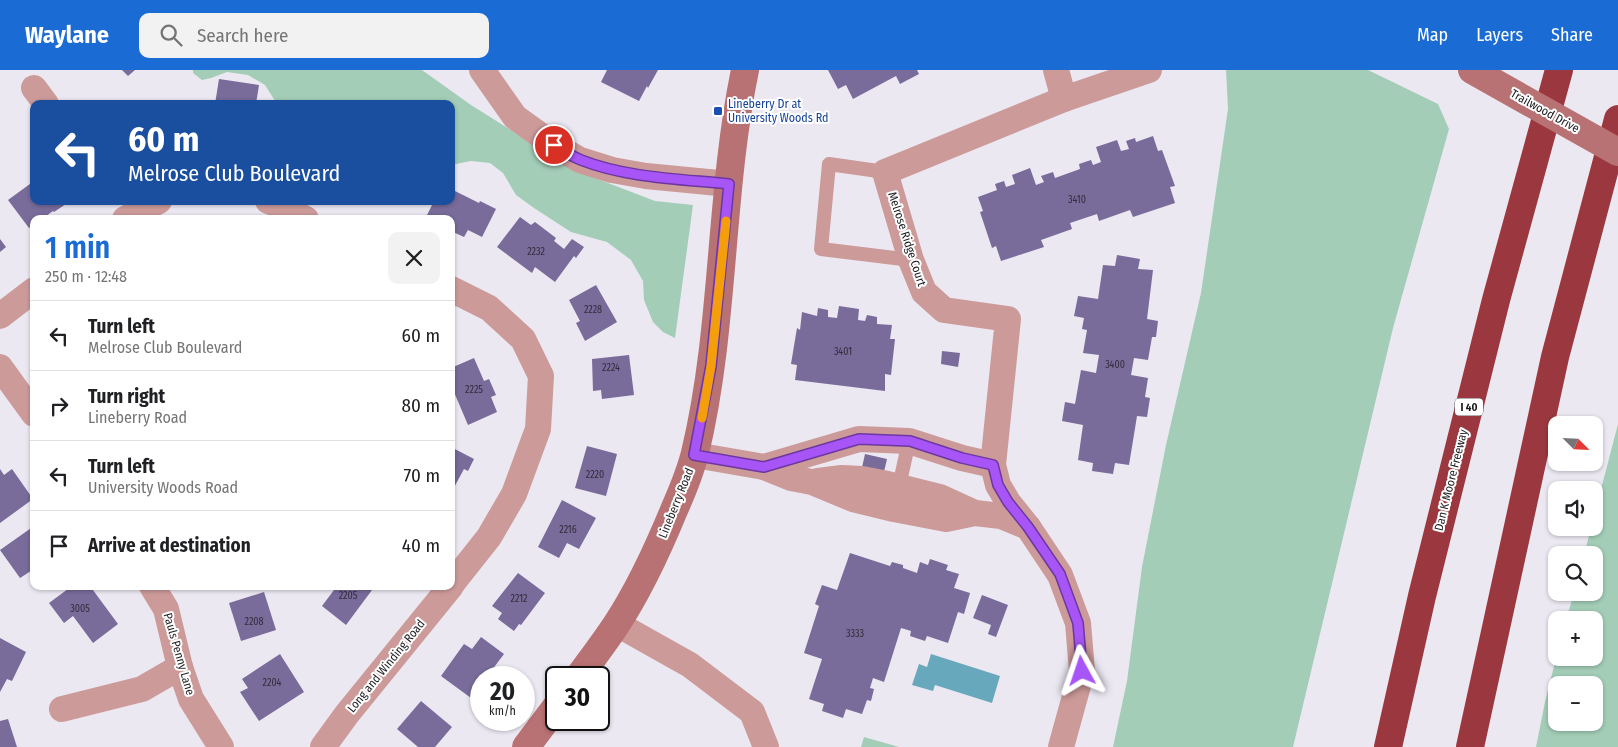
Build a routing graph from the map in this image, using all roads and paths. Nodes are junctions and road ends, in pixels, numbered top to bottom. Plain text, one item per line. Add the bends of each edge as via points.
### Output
1 (482, 70) edge
2 (745, 70) edge
3 (1056, 70) edge
4 (1149, 70) edge
5 (1472, 70) edge
6 (1559, 70) edge
7 (1064, 99) junction
8 (1618, 119) edge
9 (1618, 152) edge
10 (885, 172) junction
11 (729, 184) junction
12 (146, 205) edge
13 (278, 205) edge
14 (122, 212) edge
15 (299, 215) edge
16 (911, 260) junction
17 (455, 292) edge
18 (30, 293) edge
19 (0, 316) edge
20 (0, 366) edge
21 (30, 408) edge
22 (910, 441) junction
23 (694, 455) junction
24 (993, 465) junction
25 (764, 467) junction
26 (896, 498) junction
27 (1028, 527) junction
28 (455, 581) edge
29 (154, 590) edge
30 (448, 590) edge
31 (616, 624) junction
32 (586, 666) edge
33 (180, 667) junction
34 (62, 709) dead end
35 (545, 722) edge
36 (221, 747) edge
37 (323, 747) edge
38 (526, 747) edge
39 (766, 747) edge
40 (1061, 747) edge
41 (1388, 747) edge
42 (1470, 747) edge

1 - 11 street via 515,117 580,160 646,176
2 - 11 street, Lineberry Road
3 - 7 street
4 - 7 street
5 - 9 street, Trailwood Drive, bridge
6 - 41 highway, Dan K Moore Freeway / I 40 via 1496,300
7 - 10 street
8 - 42 highway via 1556,357
10 - 16 street, Melrose Ridge Court
10 - 16 lane via 829,164 820,249
11 - 23 street, Lineberry Road via 711,366
12 - 14 street
13 - 15 street
16 - 24 street, Melrose Ridge Court via 924,292 944,310 1008,319
17 - 28 street, Long and Winding Road via 489,308 523,339 541,376 538,429 514,494 489,537
18 - 19 street
20 - 21 street
22 - 24 street
22 - 25 street via 859,439
22 - 26 lane
23 - 25 street
23 - 31 street, Lineberry Road via 661,542
24 - 27 street via 998,485
25 - 26 street via 853,498
26 - 27 street via 946,519 976,513 1002,516
27 - 40 street via 1060,574 1078,623 1082,671
29 - 33 street, Pauls Penny Lane via 166,609
30 - 37 street, Long and Winding Road
31 - 32 street, Lineberry Road
31 - 39 street via 690,665 752,712
33 - 34 street via 142,690
33 - 36 street, Pauls Penny Lane via 191,699
35 - 38 street

